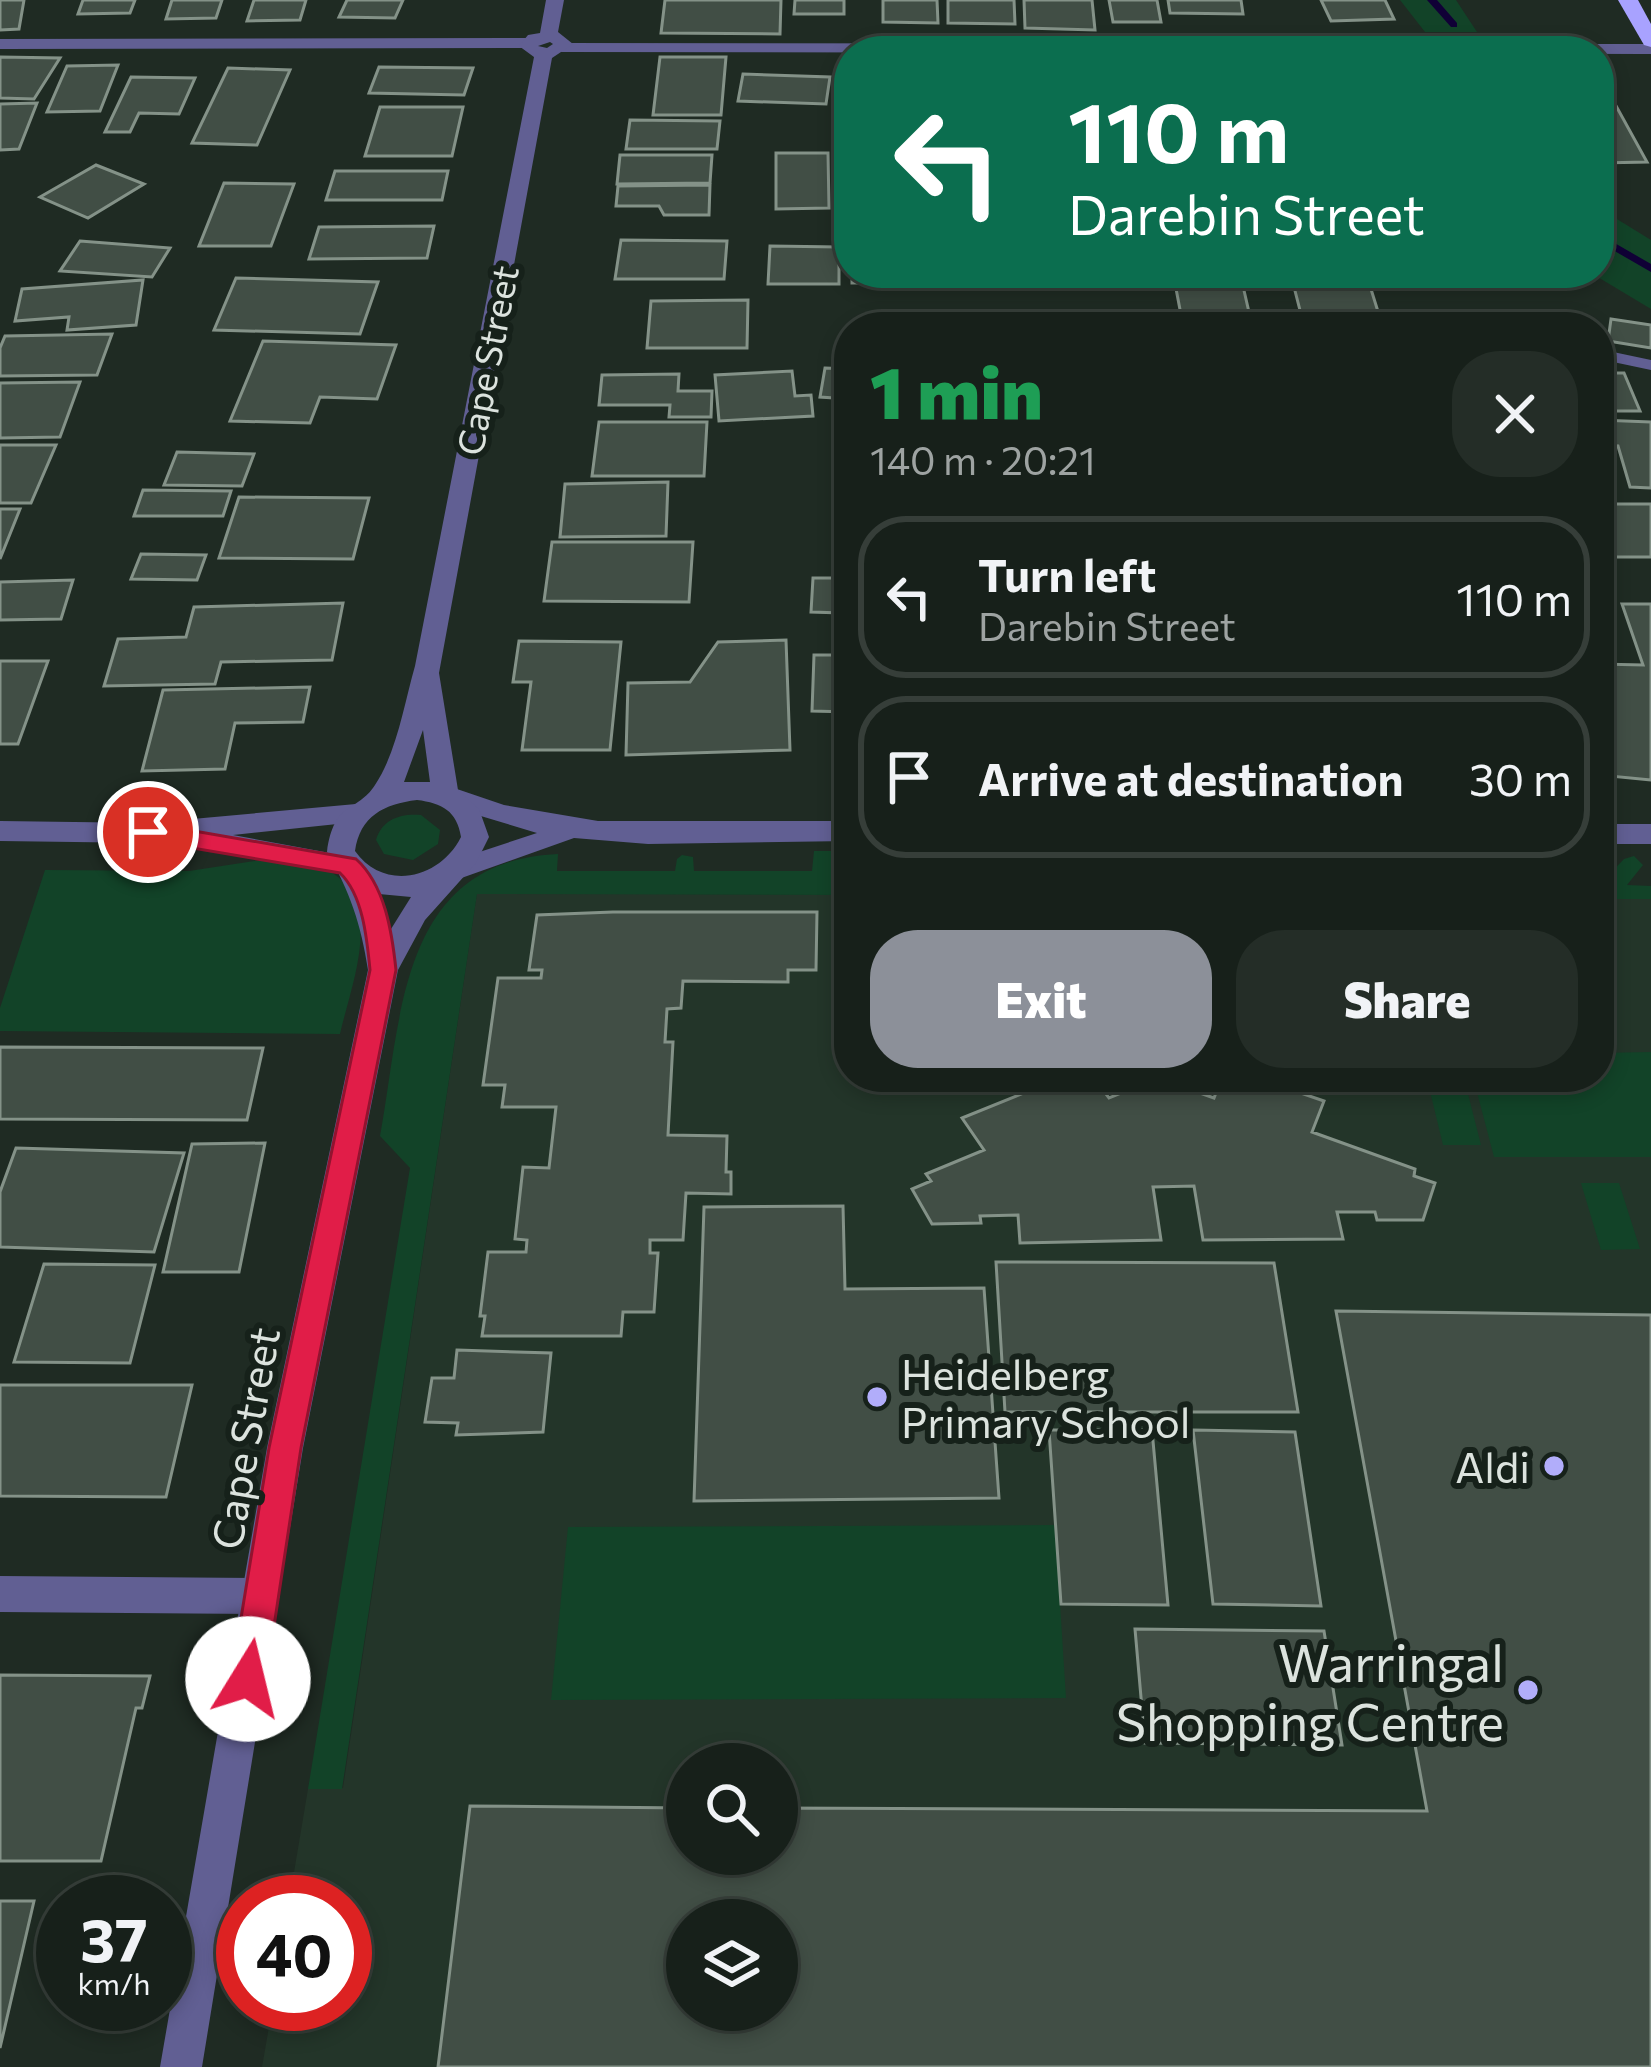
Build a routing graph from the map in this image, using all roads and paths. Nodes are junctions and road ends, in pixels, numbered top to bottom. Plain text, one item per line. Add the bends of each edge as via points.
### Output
1 (555, 0) edge
2 (1628, 0) edge
3 (0, 44) edge
4 (546, 45) junction
5 (834, 45) edge
6 (1614, 45) edge
7 (1651, 45) edge
8 (1614, 357) edge
9 (1651, 365) edge
10 (428, 666) junction
11 (383, 796) junction
12 (450, 797) junction
13 (356, 814) junction
14 (0, 831) edge
15 (834, 831) edge
16 (148, 832) junction
17 (580, 832) junction
18 (1614, 834) edge
19 (1651, 835) edge
20 (352, 870) junction
21 (451, 872) junction
22 (383, 970) junction
23 (0, 1594) edge
24 (262, 1596) junction
25 (181, 2067) edge

1 - 4 street, Cape Street
2 - 7 highway
3 - 4 street
4 - 5 street
4 - 10 street, Cape Street
6 - 7 street
8 - 9 lane
10 - 11 street, Cape Street
10 - 12 street, Cape Street
11 - 12 street via 417,790
11 - 13 street
12 - 17 street
12 - 21 street via 474,821 475,837
13 - 16 street
13 - 20 street via 341,838
14 - 16 street
15 - 17 street
16 - 20 street
17 - 21 street
18 - 19 street
20 - 21 street via 393,887
20 - 22 street, Cape Street via 375,920
21 - 22 street, Cape Street via 415,912
22 - 24 street, Cape Street
23 - 24 street
24 - 25 street, Cape Street

